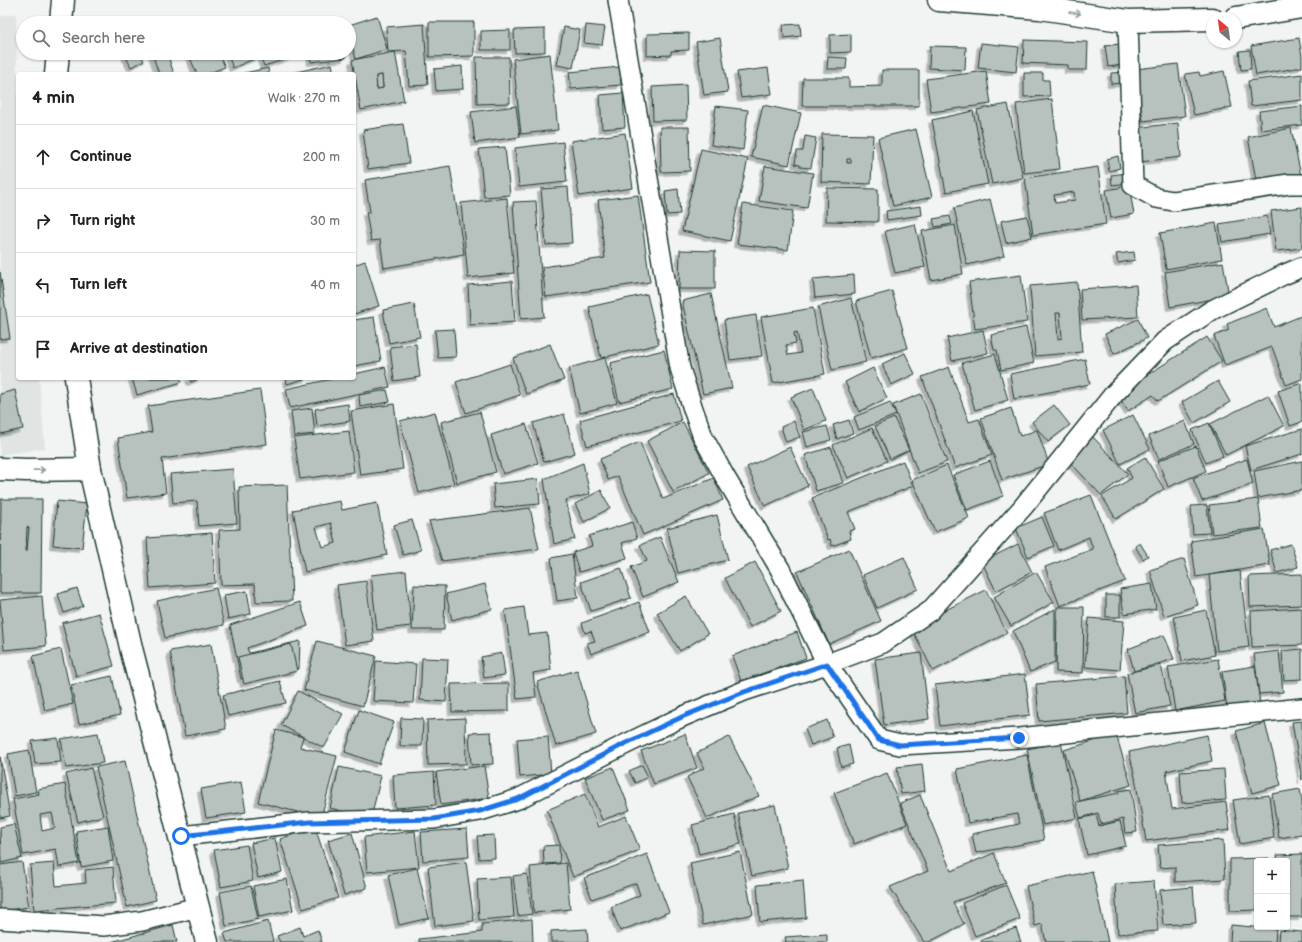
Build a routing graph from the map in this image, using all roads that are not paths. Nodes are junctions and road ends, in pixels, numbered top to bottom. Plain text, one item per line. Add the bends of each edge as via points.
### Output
1 (63, 0) edge
2 (618, 0) edge
3 (939, 0) edge
4 (1302, 7) edge
5 (62, 16) edge
6 (1242, 17) edge
7 (1206, 19) edge
8 (1128, 21) junction
9 (57, 60) edge
10 (56, 72) edge
11 (1302, 184) edge
12 (1302, 267) edge
13 (76, 380) edge
14 (90, 468) junction
15 (0, 469) edge
16 (827, 664) junction
17 (1302, 708) edge
18 (181, 836) junction
19 (198, 906) junction
20 (0, 919) edge
21 (207, 942) edge

1 - 5 main road
2 - 16 street via 680,368 690,402 703,437 780,569
3 -> 8 main road via 1040,8
4 - 6 main road
7 - 8 main road
8 - 11 street via 1133,185 1156,198 1173,201
9 - 10 main road
12 - 16 street via 1212,310 1165,341 1114,394 1023,507 930,611 883,643
13 - 14 main road
15 -> 14 main road
14 - 18 main road via 132,652
16 - 17 street via 879,740 900,745 1019,738
16 - 18 street via 744,692 684,716 518,799 480,811 434,819 309,822
18 - 19 main road
19 - 20 street via 142,921 104,926
19 - 21 main road

